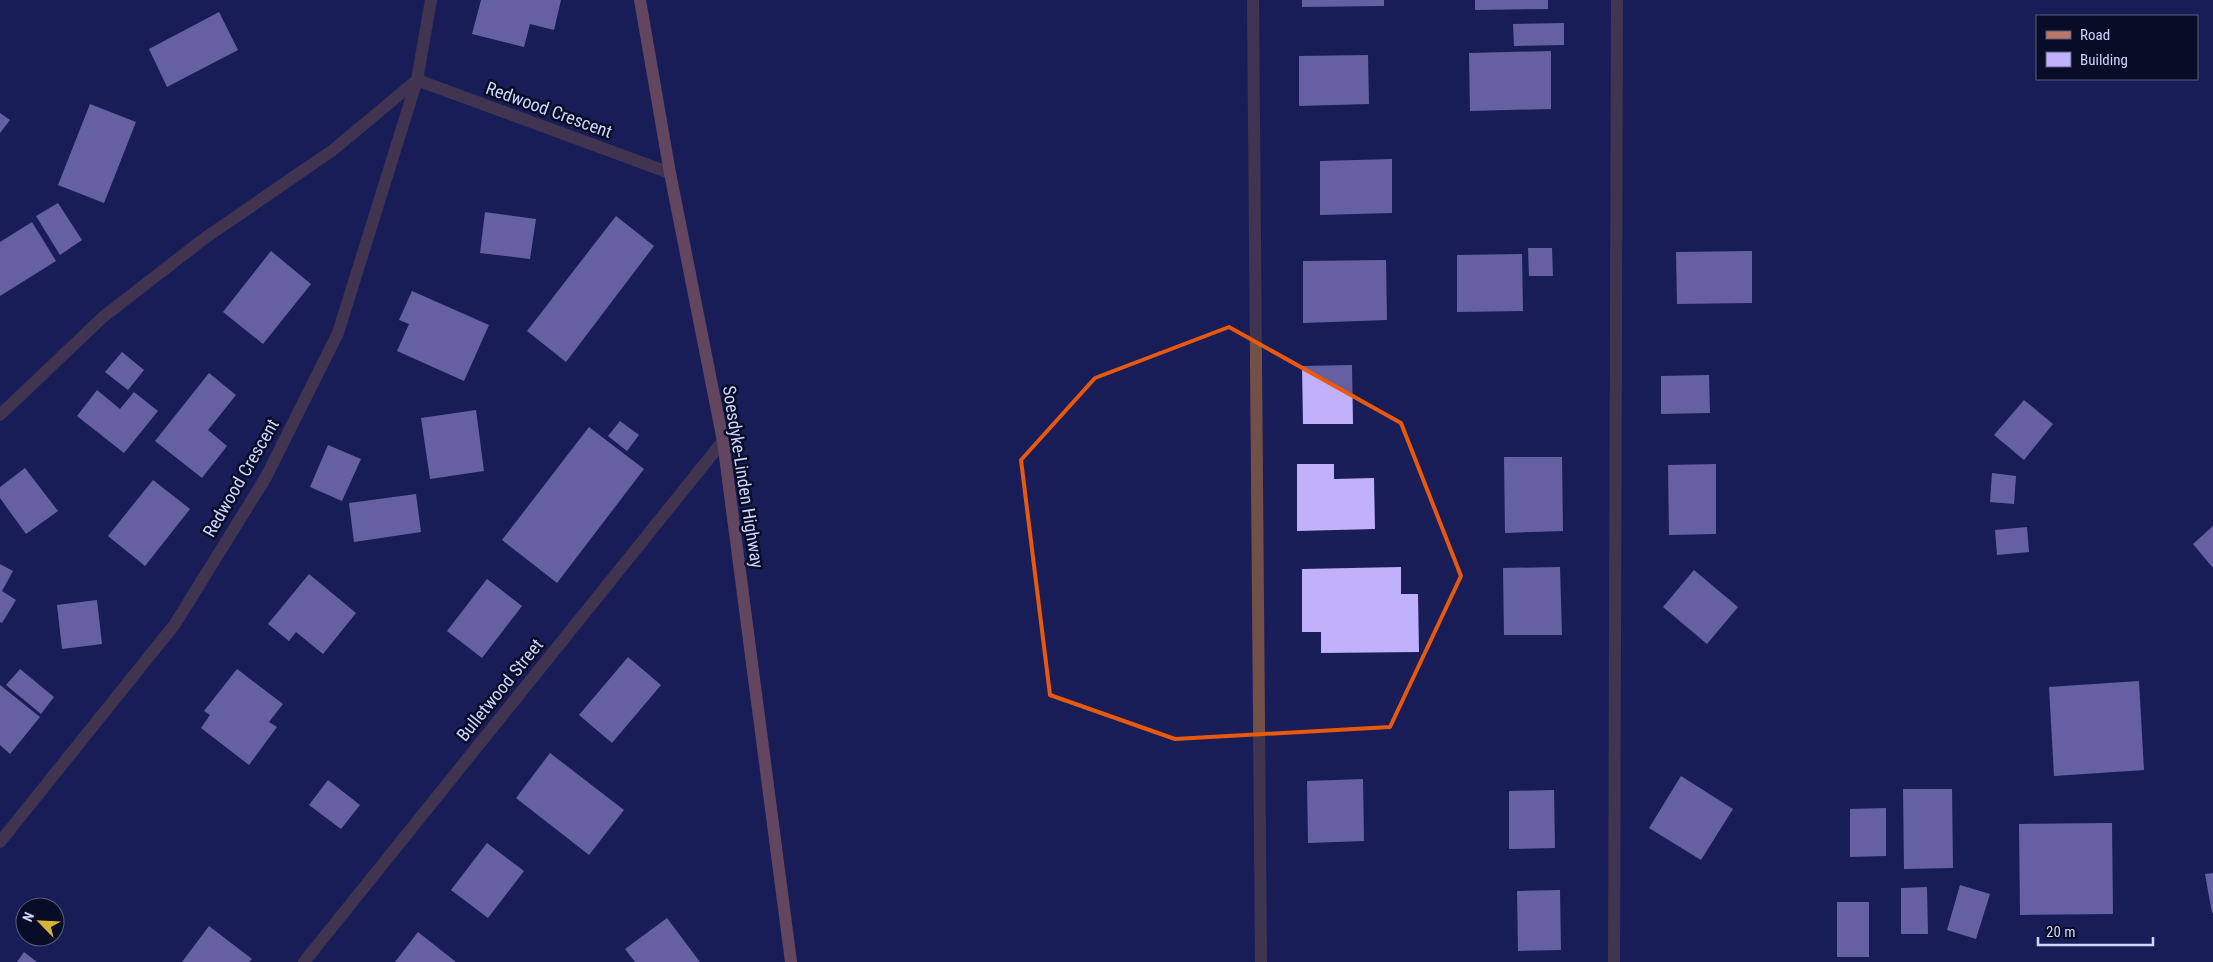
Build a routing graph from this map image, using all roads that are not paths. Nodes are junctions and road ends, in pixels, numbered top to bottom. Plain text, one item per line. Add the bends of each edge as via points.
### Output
1 (431, 0) edge
2 (640, 0) edge
3 (1253, 0) edge
4 (1617, 0) edge
5 (417, 80) junction
6 (670, 173) junction
7 (0, 415) edge
8 (723, 441) junction
9 (0, 842) edge
10 (304, 962) edge
11 (791, 962) edge
12 (1261, 962) edge
13 (1614, 962) edge

1 - 5 street, Redwood Crescent
2 - 6 main road, Soesdyke-Linden Highway
3 - 12 street
4 - 13 street
5 - 6 street, Redwood Crescent
5 - 7 street via 333,150 205,238 103,317
5 - 9 street, Redwood Crescent via 338,333 266,477 175,624
6 - 8 main road, Soesdyke-Linden Highway
8 - 10 street, Bulletwood Street
8 - 11 main road, Soesdyke-Linden Highway

